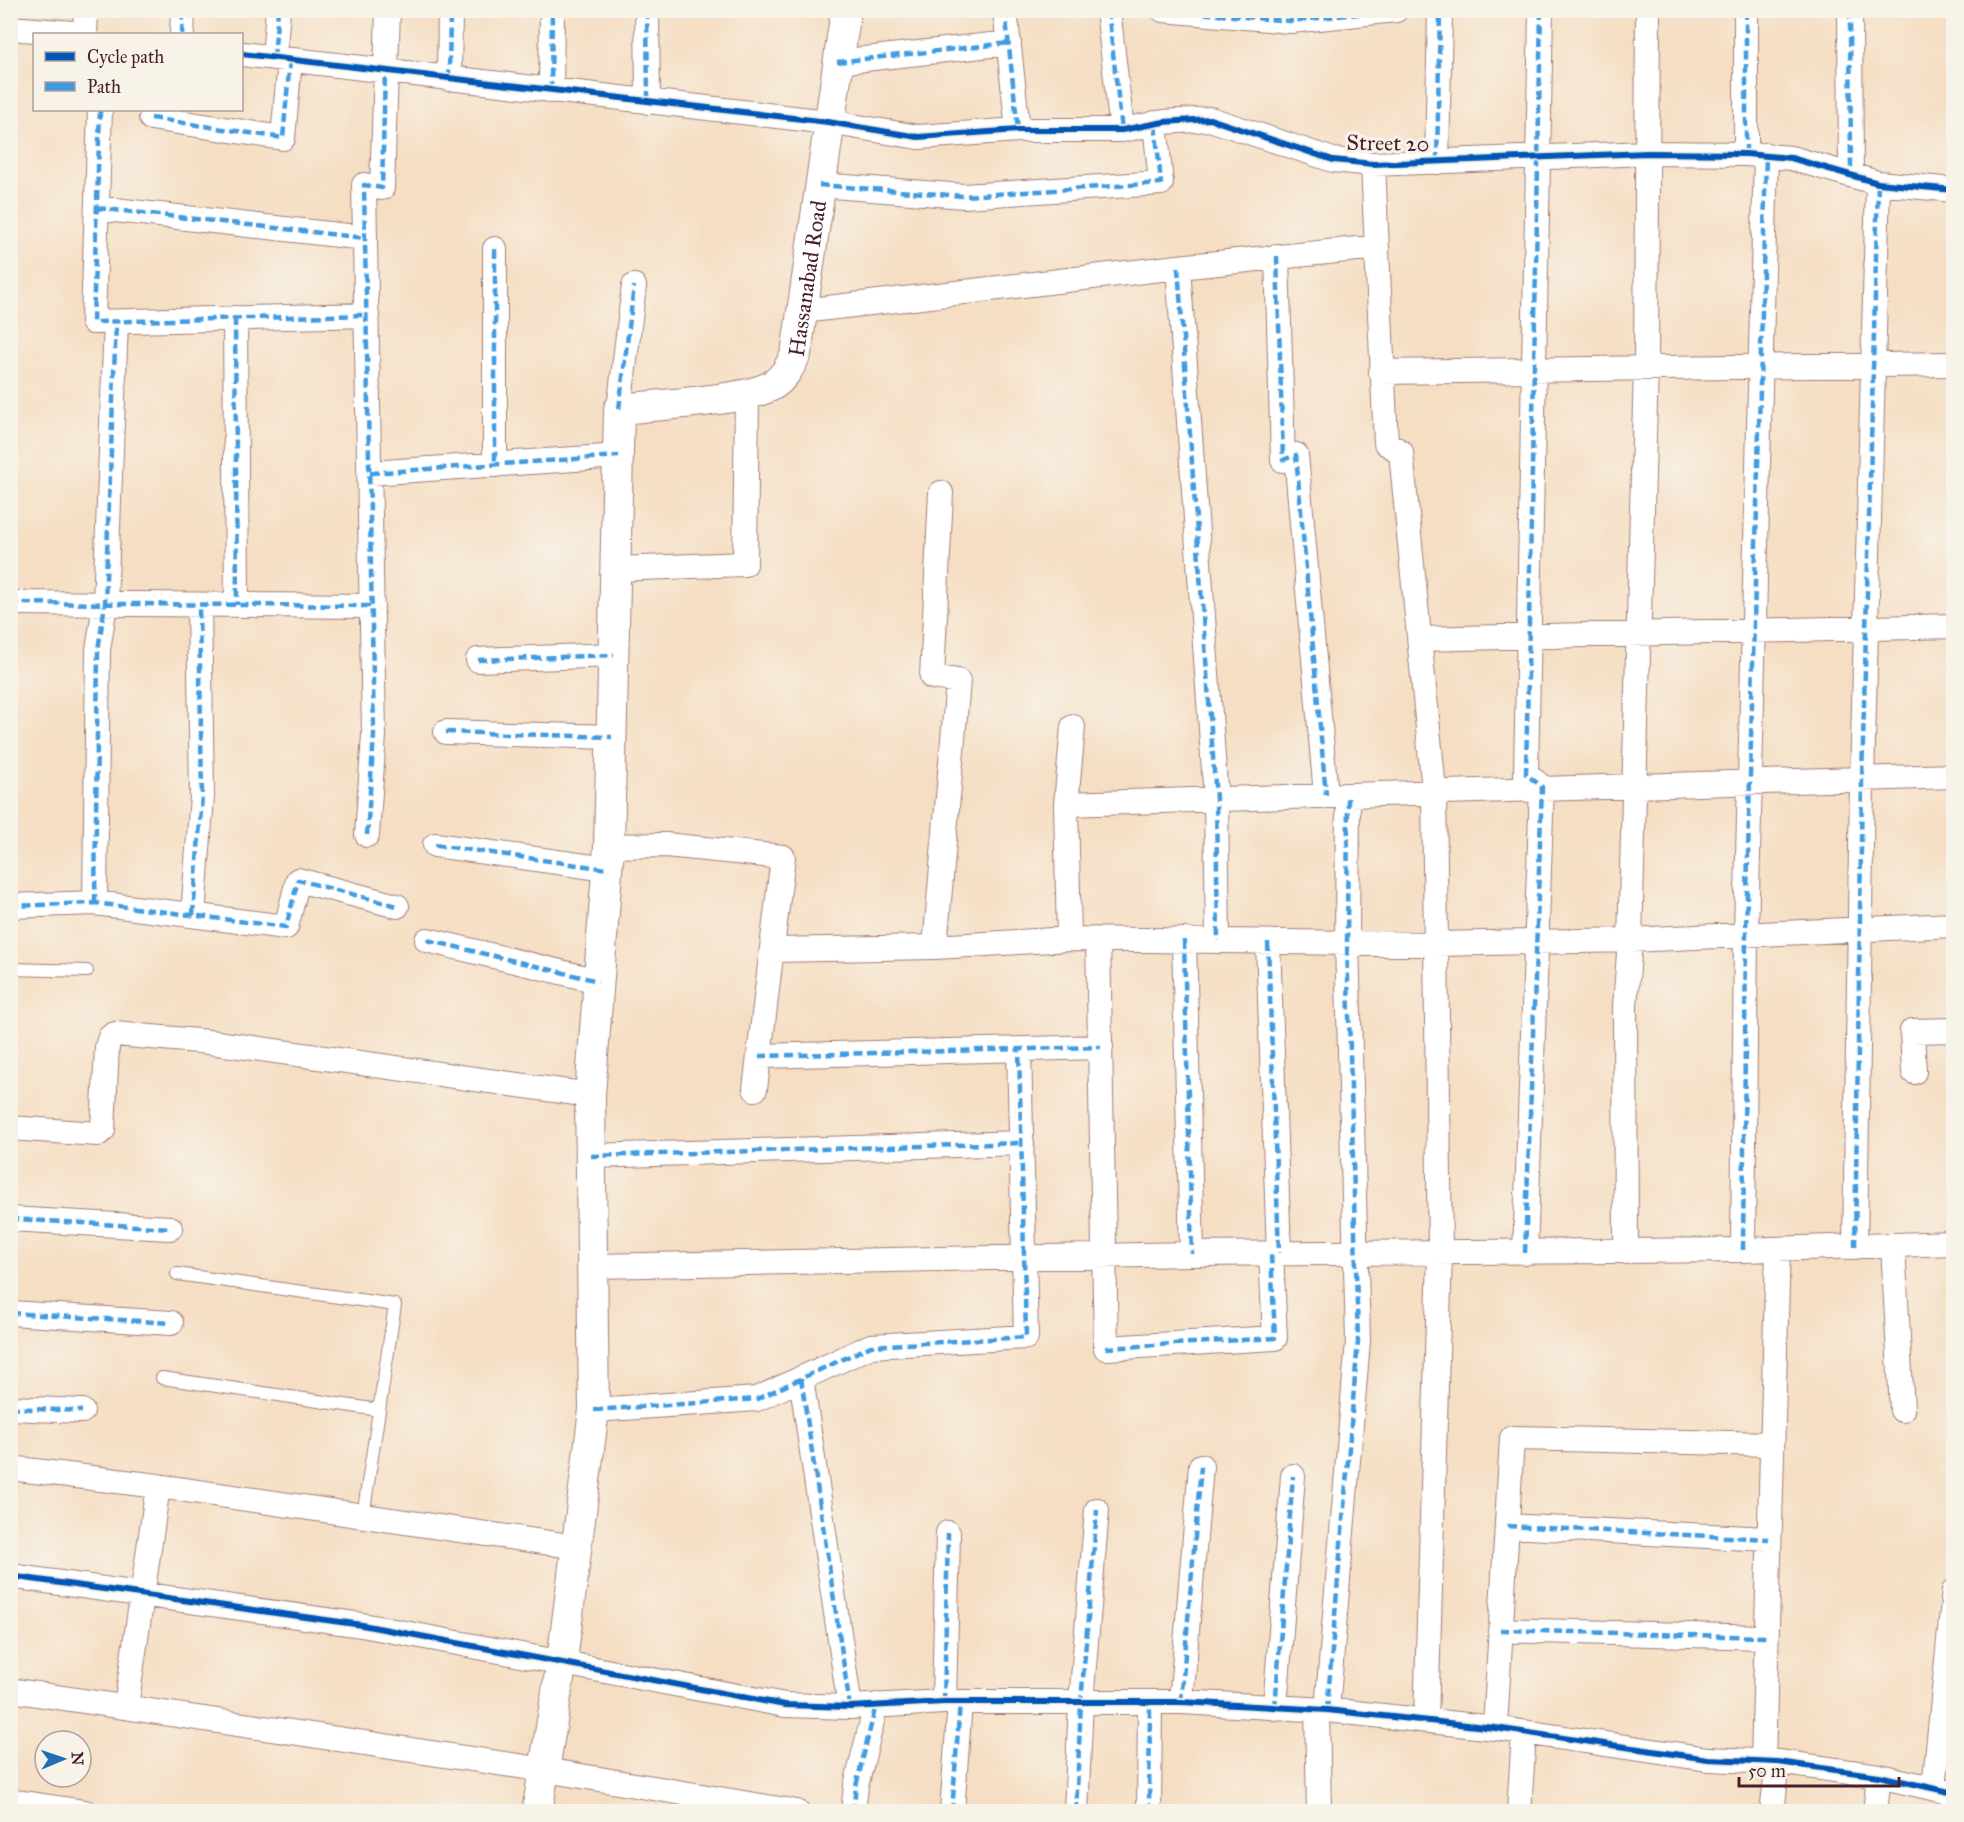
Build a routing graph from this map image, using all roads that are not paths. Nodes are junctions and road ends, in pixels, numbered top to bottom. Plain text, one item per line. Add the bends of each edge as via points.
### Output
1 (86, 10) edge
2 (183, 10) edge
3 (278, 10) edge
4 (388, 10) edge
5 (450, 10) edge
6 (552, 10) edge
7 (647, 10) edge
8 (846, 10) edge
9 (1005, 10) edge
10 (1108, 10) edge
11 (1163, 10) edge
12 (1395, 10) edge
13 (1440, 10) edge
14 (1541, 10) edge
15 (1648, 10) edge
16 (1746, 10) edge
17 (1850, 10) edge
18 (10, 28) edge
19 (72, 33) edge
20 (85, 33) edge
21 (182, 33) edge
22 (1009, 43) junction
23 (243, 54) edge
24 (282, 59) junction
25 (837, 62) junction
26 (385, 71) junction
27 (449, 79) junction
28 (551, 91) junction
29 (648, 102) junction
30 (100, 111) edge
31 (151, 118) dead end
32 (828, 122) junction
33 (1155, 123) junction
34 (1017, 130) junction
35 (1122, 130) junction
36 (1647, 153) junction
37 (1756, 155) junction
38 (1537, 158) junction
39 (1437, 162) junction
40 (1373, 165) junction
41 (1851, 175) junction
42 (1878, 183) junction
43 (819, 185) junction
44 (1953, 190) edge
45 (97, 208) junction
46 (365, 238) junction
47 (1377, 247) junction
48 (495, 249) dead end
49 (1277, 256) junction
50 (1178, 267) junction
51 (634, 286) dead end
52 (802, 311) junction
53 (367, 315) junction
54 (235, 318) junction
55 (116, 321) junction
56 (1953, 364) edge
57 (1760, 365) junction
58 (1875, 365) junction
59 (1646, 367) junction
60 (1534, 368) junction
61 (1381, 372) junction
62 (747, 394) junction
63 (620, 409) junction
64 (619, 456) junction
65 (495, 465) junction
66 (370, 473) junction
67 (941, 493) dead end
68 (616, 569) junction
69 (10, 603) edge
70 (105, 604) junction
71 (199, 605) junction
72 (237, 605) junction
73 (372, 606) junction
74 (1953, 626) edge
75 (1866, 627) junction
76 (1753, 629) junction
77 (1638, 632) junction
78 (1527, 635) junction
79 (1420, 639) junction
80 (614, 655) junction
81 (478, 660) dead end
82 (1073, 727) dead end
83 (446, 732) dead end
84 (612, 737) junction
85 (1953, 776) edge
86 (1862, 780) junction
87 (1750, 782) junction
88 (1634, 785) junction
89 (1542, 787) junction
90 (1434, 790) junction
91 (1337, 795) junction
92 (1216, 799) junction
93 (1066, 804) junction
94 (366, 835) dead end
95 (435, 844) dead end
96 (608, 858) junction
97 (95, 903) junction
98 (10, 906) edge
99 (397, 906) dead end
100 (193, 915) junction
101 (1953, 926) edge
102 (1859, 930) junction
103 (1746, 933) junction
104 (1069, 939) junction
105 (427, 940) dead end
106 (1098, 940) junction
107 (1184, 940) junction
108 (1630, 940) junction
109 (1218, 941) junction
110 (1268, 942) junction
111 (1537, 942) junction
112 (1347, 944) junction
113 (1435, 944) junction
114 (935, 948) junction
115 (772, 950) junction
116 (10, 969) edge
117 (87, 971) dead end
118 (598, 981) junction
119 (1953, 1030) edge
120 (1101, 1047) junction
121 (1019, 1049) junction
122 (759, 1056) junction
123 (1914, 1072) dead end
124 (755, 1089) dead end
125 (590, 1095) junction
126 (10, 1128) edge
127 (1022, 1143) junction
128 (591, 1156) junction
129 (10, 1219) edge
130 (170, 1228) dead end
131 (1953, 1243) edge
132 (1893, 1246) junction
133 (1855, 1247) junction
134 (1743, 1250) junction
135 (1779, 1250) junction
136 (1356, 1252) junction
137 (1626, 1252) junction
138 (1275, 1253) junction
139 (1525, 1253) junction
140 (1192, 1254) junction
141 (1440, 1254) junction
142 (1106, 1255) junction
143 (1024, 1257) junction
144 (593, 1266) junction
145 (177, 1274) dead end
146 (10, 1313) edge
147 (171, 1323) dead end
148 (162, 1378) dead end
149 (801, 1378) junction
150 (10, 1408) edge
151 (379, 1410) junction
152 (594, 1410) junction
153 (1902, 1410) dead end
154 (82, 1411) dead end
155 (1772, 1444) junction
156 (1201, 1466) dead end
157 (10, 1468) edge
158 (1293, 1476) dead end
159 (159, 1486) junction
160 (1097, 1510) dead end
161 (363, 1516) junction
162 (1507, 1526) junction
163 (948, 1533) dead end
164 (1769, 1539) junction
165 (577, 1547) junction
166 (10, 1576) edge
167 (1953, 1591) edge
168 (142, 1594) junction
169 (1500, 1630) junction
170 (1766, 1637) junction
171 (562, 1661) junction
172 (10, 1690) edge
173 (952, 1702) junction
174 (1081, 1702) junction
175 (1150, 1702) junction
176 (1181, 1702) junction
177 (876, 1705) junction
178 (126, 1707) junction
179 (850, 1707) junction
180 (1275, 1708) junction
181 (1322, 1710) junction
182 (1426, 1720) junction
183 (1495, 1728) junction
184 (1524, 1732) junction
185 (1770, 1762) junction
186 (545, 1770) junction
187 (1879, 1776) junction
188 (1944, 1790) edge
189 (10, 1801) edge
190 (84, 1812) edge
191 (537, 1812) edge
192 (797, 1812) edge
193 (853, 1812) edge
194 (952, 1812) edge
195 (1076, 1812) edge
196 (1149, 1812) edge
197 (1319, 1812) edge
198 (1519, 1812) edge
199 (1772, 1812) edge
200 (1875, 1812) edge

1 - 20 street
2 - 21 street
3 - 24 street
4 - 26 street
5 - 27 street
6 - 28 street
7 - 29 street
8 - 25 street, Hassanabad Road
9 - 22 street
10 - 35 street
11 - 12 street via 1290,21
13 - 39 street
14 - 38 street
15 - 36 street
16 - 37 street
17 - 41 street
18 - 19 street
22 - 25 street
22 - 34 street
23 - 24 street, Street 20
24 - 26 street, Street 20
24 - 31 street via 283,138
25 - 32 street, Hassanabad Road
26 - 27 street, Street 20
26 - 46 street via 382,188 364,185
27 - 28 street, Street 20
28 - 29 street, Street 20
29 - 32 street, Street 20
30 - 45 street
32 - 34 street, Street 20 via 918,137
32 - 43 street, Hassanabad Road
33 - 35 street, Street 20
33 - 40 street, Street 20 via 1210,119 1333,160
33 - 43 street via 1161,183 964,196
34 - 35 street, Street 20
36 - 37 street, Street 20
36 - 38 street, Street 20
36 - 59 street
37 - 41 street, Street 20 via 1791,158
37 - 57 street
38 - 39 street, Street 20
38 - 60 street
39 - 40 street, Street 20
40 - 47 street
41 - 42 street, Street 20
42 - 44 street, Street 20
42 - 58 street
43 - 52 street, Hassanabad Road
45 - 46 street
45 - 55 street via 93,322
46 - 53 street
47 - 49 street
47 - 61 street
48 - 65 street
49 - 50 street
49 - 91 street via 1283,460 1296,455
50 - 52 street
50 - 92 street
51 - 63 street
52 - 62 street, Hassanabad Road via 796,354 786,374 771,386
53 - 54 street
53 - 66 street
54 - 55 street
54 - 72 street
55 - 70 street
56 - 58 street
57 - 58 street
57 - 59 street
57 - 76 street
58 - 75 street
59 - 60 street
59 - 77 street
60 - 61 street
60 - 78 street
61 - 79 street via 1386,443 1401,452
62 - 63 street, Hassanabad Road
62 - 68 street via 745,564
63 - 64 street
64 - 65 street
64 - 68 street
65 - 66 street
66 - 73 street
67 - 114 street via 932,677 958,681
68 - 80 street
69 - 70 street
70 - 71 street
70 - 97 street via 98,650
71 - 72 street
71 - 100 street via 202,796
72 - 73 street
73 - 94 street via 374,735
74 - 75 street
75 - 76 street
75 - 86 street
76 - 77 street
76 - 87 street
77 - 78 street
77 - 88 street
78 - 79 street
78 - 89 street via 1527,774
79 - 90 street
80 - 81 street
80 - 84 street
82 - 93 street
83 - 84 street
84 - 96 street
85 - 86 street
86 - 87 street
86 - 102 street
87 - 88 street
87 - 103 street
88 - 89 street
88 - 108 street
89 - 90 street
89 - 111 street
90 - 91 street
90 - 113 street
91 - 92 street
91 - 112 street
92 - 93 street
92 - 109 street
93 - 104 street
95 - 96 street
96 - 115 street via 666,845 783,857
96 - 118 street
97 - 98 street
97 - 100 street
99 - 100 street via 298,880 286,927
101 - 102 street
102 - 103 street
102 - 133 street
103 - 108 street
103 - 134 street
104 - 106 street
104 - 114 street
105 - 118 street
106 - 107 street
106 - 120 street
107 - 109 street
107 - 140 street
108 - 111 street
108 - 137 street via 1625,1017
109 - 110 street
110 - 112 street
110 - 138 street
111 - 113 street
111 - 139 street
112 - 113 street
112 - 136 street
113 - 141 street
114 - 115 street
115 - 122 street
116 - 117 lane
118 - 125 street
119 - 123 street via 1912,1031
120 - 121 street
120 - 142 street
121 - 122 street
121 - 127 street
122 - 124 street
125 - 126 street via 210,1042 115,1034 107,1046 103,1130 98,1134
125 - 128 street
127 - 128 street
127 - 143 street
128 - 144 street
129 - 130 street
131 - 132 street
132 - 133 street
132 - 153 street
133 - 135 street
134 - 135 street
134 - 137 street
135 - 155 street
136 - 138 street
136 - 141 street
136 - 181 street via 1358,1341
137 - 139 street
138 - 140 street
138 - 142 street via 1275,1338 1106,1348
139 - 141 street
140 - 142 street
141 - 182 street
142 - 143 street
143 - 144 street
143 - 149 street via 1026,1337 871,1346
144 - 152 street
145 - 151 lane via 395,1305
146 - 147 street
148 - 151 lane
149 - 152 street via 757,1399
149 - 179 street
150 - 154 street
151 - 161 lane
152 - 165 street
155 - 162 street via 1512,1438
155 - 164 street
156 - 176 street
157 - 159 street
158 - 180 street
159 - 161 street
159 - 168 street
160 - 174 street
161 - 165 street
162 - 164 street
162 - 169 street
163 - 173 street
164 - 170 street
165 - 171 street
166 - 168 street
167 - 188 street
168 - 171 street via 362,1625
168 - 178 street
169 - 170 street
169 - 183 street
170 - 185 street
171 - 179 street via 785,1706
171 - 186 street
172 - 178 street
173 - 174 street
173 - 177 street
173 - 194 street
174 - 175 street
174 - 195 street
175 - 176 street
175 - 196 street
176 - 180 street
177 - 179 street
177 - 193 street
178 - 186 street
180 - 181 street
181 - 182 street
181 - 197 street
182 - 183 street
183 - 184 street
184 - 185 street via 1708,1759
184 - 198 street
185 - 187 street
185 - 199 street
186 - 191 street
186 - 192 street
187 - 188 street
187 - 200 street
189 - 190 street

